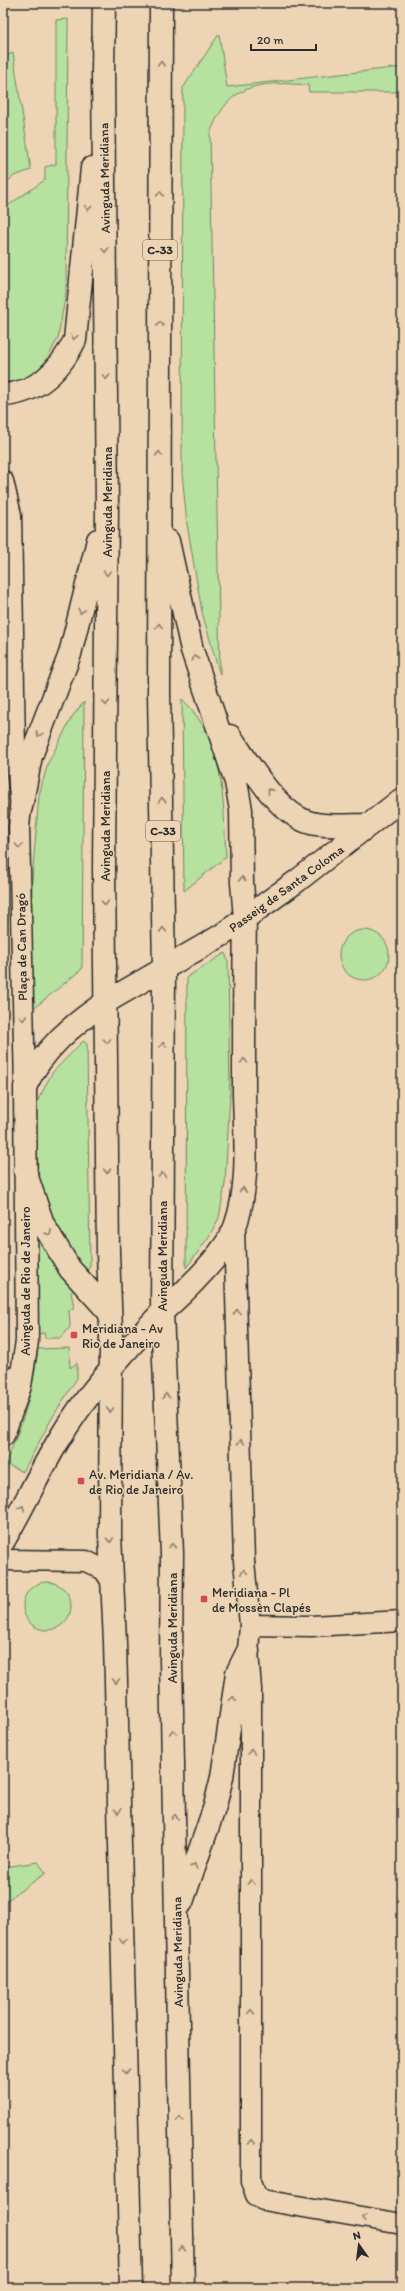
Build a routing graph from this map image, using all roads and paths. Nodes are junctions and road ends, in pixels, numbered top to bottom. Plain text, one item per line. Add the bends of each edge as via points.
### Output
1 (161, 5) edge
2 (104, 14) edge
3 (103, 72) junction
4 (3, 396) edge
5 (3, 481) edge
6 (159, 493) junction
7 (107, 506) junction
8 (207, 695) junction
9 (402, 799) edge
10 (20, 807) junction
11 (369, 825) junction
12 (245, 918) junction
13 (164, 969) junction
14 (106, 1002) junction
15 (25, 1087) junction
16 (25, 1171) junction
17 (234, 1228) junction
18 (162, 1312) junction
19 (110, 1313) junction
20 (110, 1371) junction
21 (12, 1381) edge
22 (3, 1435) edge
23 (3, 1542) edge
24 (3, 1560) edge
25 (112, 1582) junction
26 (402, 1621) edge
27 (250, 1625) junction
28 (248, 1650) junction
29 (177, 1916) junction
30 (402, 2224) edge
31 (131, 2288) edge
32 (183, 2288) edge

6 -> 1 main road, Avinguda Meridiana / C-33
2 - 3 main road, Avinguda Meridiana
3 -> 4 main road via 75,340 66,358 38,385 17,394
3 -> 7 main road, Avinguda Meridiana
5 - 10 street via 11,516 15,750
8 -> 6 main road via 184,620
13 -> 6 main road, Avinguda Meridiana / C-33 via 159,693
7 -> 10 main road via 70,654 31,756
7 -> 14 main road, Avinguda Meridiana via 104,869
11 -> 8 main road via 316,824 288,812 253,769 226,730
12 -> 8 main road via 240,810 236,782
9 - 11 main road, Passeig de Santa Coloma
10 -> 15 street, Plaça de Can Dragó
11 - 12 main road, Passeig de Santa Coloma
12 - 13 main road, Passeig de Santa Coloma via 222,935
17 -> 12 main road via 242,1201 245,1152
13 - 14 main road
18 -> 13 main road, Avinguda Meridiana
14 - 15 main road, Plaça de Can Dragó via 85,1016 54,1044 38,1062
14 -> 19 main road, Avinguda Meridiana
15 - 16 main road, Plaça de Can Dragó
16 -> 19 main road via 43,1224 70,1269
16 - 21 main road, Avinguda de Rio de Janeiro via 27,1342
17 - 18 main road via 219,1251 188,1288
27 -> 17 street via 244,1561
18 - 20 main road
29 -> 18 main road, Avinguda Meridiana via 171,1660 172,1561
19 - 20 main road, Avinguda Meridiana
23 -> 20 main road via 57,1442
20 -> 25 main road, Avinguda Meridiana
21 - 22 main road, Avinguda de Rio de Janeiro
24 - 25 street via 86,1561 104,1570
25 -> 31 main road, Avinguda Meridiana
26 - 27 street via 311,1626
27 - 28 street
29 -> 28 main road via 215,1806 222,1777 236,1680
30 -> 28 street via 263,2200 256,2194 251,2181 251,1689
32 -> 29 main road, Avinguda Meridiana

